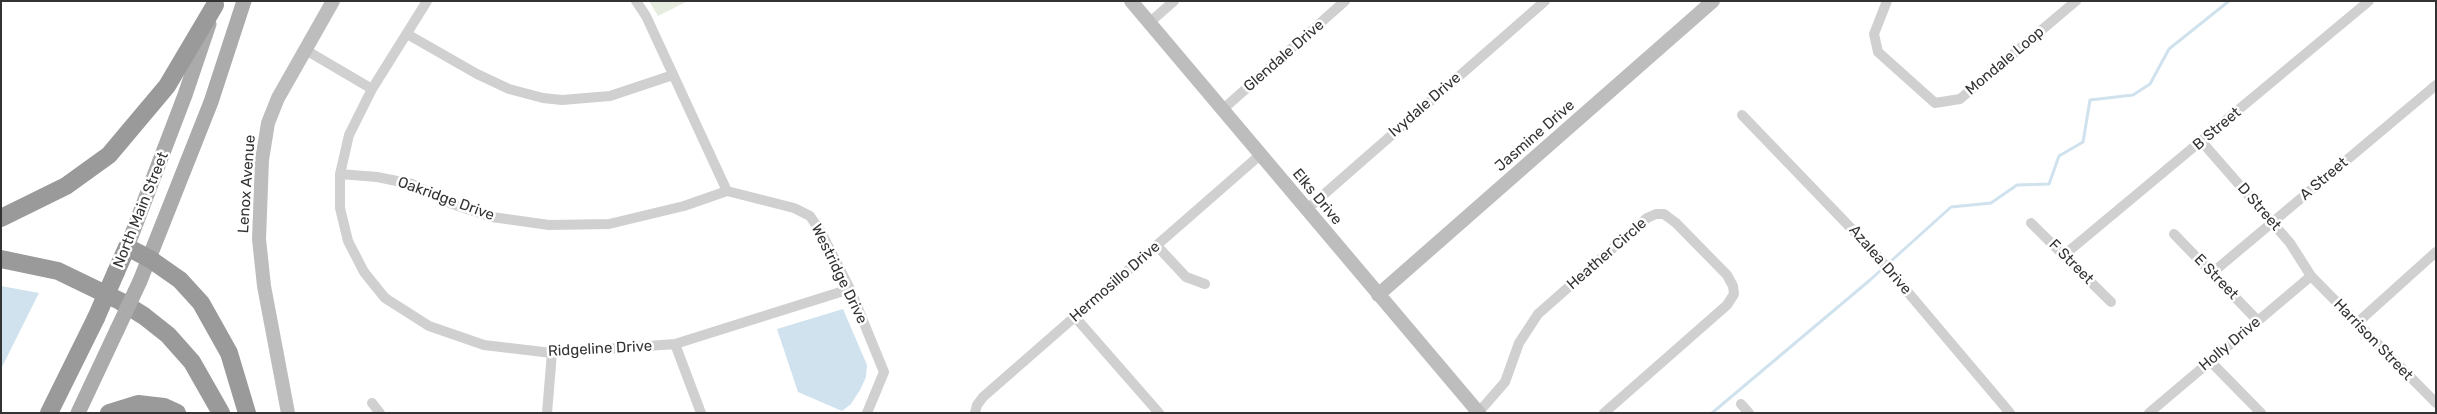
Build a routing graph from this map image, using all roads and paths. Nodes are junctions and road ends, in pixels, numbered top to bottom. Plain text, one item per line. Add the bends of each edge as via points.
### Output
1 (244, 1) edge
2 (333, 1) edge
3 (427, 1) edge
4 (636, 1) edge
5 (1131, 1) edge
6 (1174, 1) edge
7 (1345, 1) edge
8 (1545, 1) edge
9 (1712, 1) edge
10 (1887, 1) edge
11 (2076, 1) edge
12 (2369, 1) edge
13 (216, 3) edge
14 (1149, 23) junction
15 (407, 34) junction
16 (304, 49) junction
17 (673, 75) junction
18 (2436, 85) edge
19 (372, 89) junction
20 (1222, 110) junction
21 (1742, 115) dead end
22 (2202, 142) junction
23 (1260, 155) junction
24 (340, 174) junction
25 (727, 191) junction
26 (1306, 210) junction
27 (1, 218) edge
28 (2273, 222) junction
29 (2031, 223) dead end
30 (2174, 234) dead end
31 (1157, 246) junction
32 (128, 247) junction
33 (2436, 252) edge
34 (2064, 255) junction
35 (1, 259) edge
36 (150, 259) junction
37 (2212, 273) junction
38 (2311, 276) junction
39 (1205, 284) dead end
40 (850, 289) junction
41 (1378, 295) junction
42 (2110, 302) dead end
43 (1076, 317) junction
44 (2258, 321) junction
45 (2357, 323) junction
46 (675, 344) junction
47 (552, 354) junction
48 (2210, 361) junction
49 (372, 403) dead end
50 (2436, 403) edge
51 (1741, 404) dead end
52 (49, 413) edge
53 (78, 413) edge
54 (109, 413) edge
55 (177, 413) edge
56 (221, 413) edge
57 (247, 413) edge
58 (288, 413) edge
59 (380, 413) edge
60 (547, 413) edge
61 (701, 413) edge
62 (867, 413) edge
63 (975, 413) edge
64 (1159, 413) edge
65 (1479, 413) edge
66 (1604, 413) edge
67 (1749, 413) edge
68 (2010, 413) edge
69 (2149, 413) edge
70 (2261, 413) edge

1 - 36 main road, North Main Street via 211,102
2 - 16 street, Lenox Avenue
3 - 15 street, Ridgeline Drive
4 - 17 street
5 - 14 street, Elks Drive
6 - 14 street
7 - 20 street, Glendale Drive
8 - 26 street, Ivydale Drive
9 - 41 street, Jasmine Drive
10 - 11 street, Mondale Loop via 1874,34 1878,52 1935,102 1960,99
12 - 22 street, B Street
13 - 27 highway via 167,86 109,156 66,186
13 - 32 main road, North Main Street via 186,95
14 - 20 street, Elks Drive
15 - 17 street via 477,74 509,89 543,98 562,100 610,96
15 - 19 street, Ridgeline Drive
16 - 19 street
16 - 58 street, Lenox Avenue via 268,123 259,204 264,286
17 - 25 street
18 - 28 street, A Street
19 - 24 street, Ridgeline Drive via 349,135
20 - 23 street, Elks Drive
21 - 68 street, Azalea Drive via 1873,250
22 - 28 street, D Street
22 - 34 street, B Street via 2154,178
23 - 26 street, Elks Drive
23 - 31 street, Hermosillo Drive
24 - 25 street, Oakridge Drive via 377,176 412,184 452,204 492,217 549,225 609,224 684,206
24 - 47 street, Ridgeline Drive via 340,208 348,241 364,272 385,298 429,326 484,345
25 - 40 street, Westridge Drive via 794,208 810,216
26 - 41 street, Elks Drive
28 - 37 street, A Street
28 - 38 street, D Street
29 - 34 street, F Street
30 - 37 street, E Street
31 - 39 street via 1186,277
31 - 43 street, Hermosillo Drive
32 - 36 highway
32 - 52 highway, North Main Street, bridge
33 - 45 street
34 - 42 street, F Street
35 - 56 highway via 58,271 120,300 144,316 168,335 192,362
36 - 53 main road, North Main Street, bridge
36 - 57 highway via 180,280 200,303 229,354
37 - 44 street, E Street
38 - 44 street, Holly Drive
38 - 45 street, Harrison Street
40 - 46 street, Ridgeline Drive
40 - 62 street, Westridge Drive via 884,372
41 - 65 street, Elks Drive
43 - 63 street, Hermosillo Drive via 983,397
43 - 64 street
44 - 48 street, Holly Drive
45 - 50 street, Harrison Street
46 - 47 street, Ridgeline Drive
46 - 61 street
47 - 60 street
48 - 69 street, Holly Drive
48 - 70 street
49 - 59 street
51 - 67 street
54 - 55 highway via 138,404 164,407
65 - 66 street, Heather Circle via 1505,382 1519,343 1538,314 1647,218 1664,214 1728,275 1734,294 1727,305

